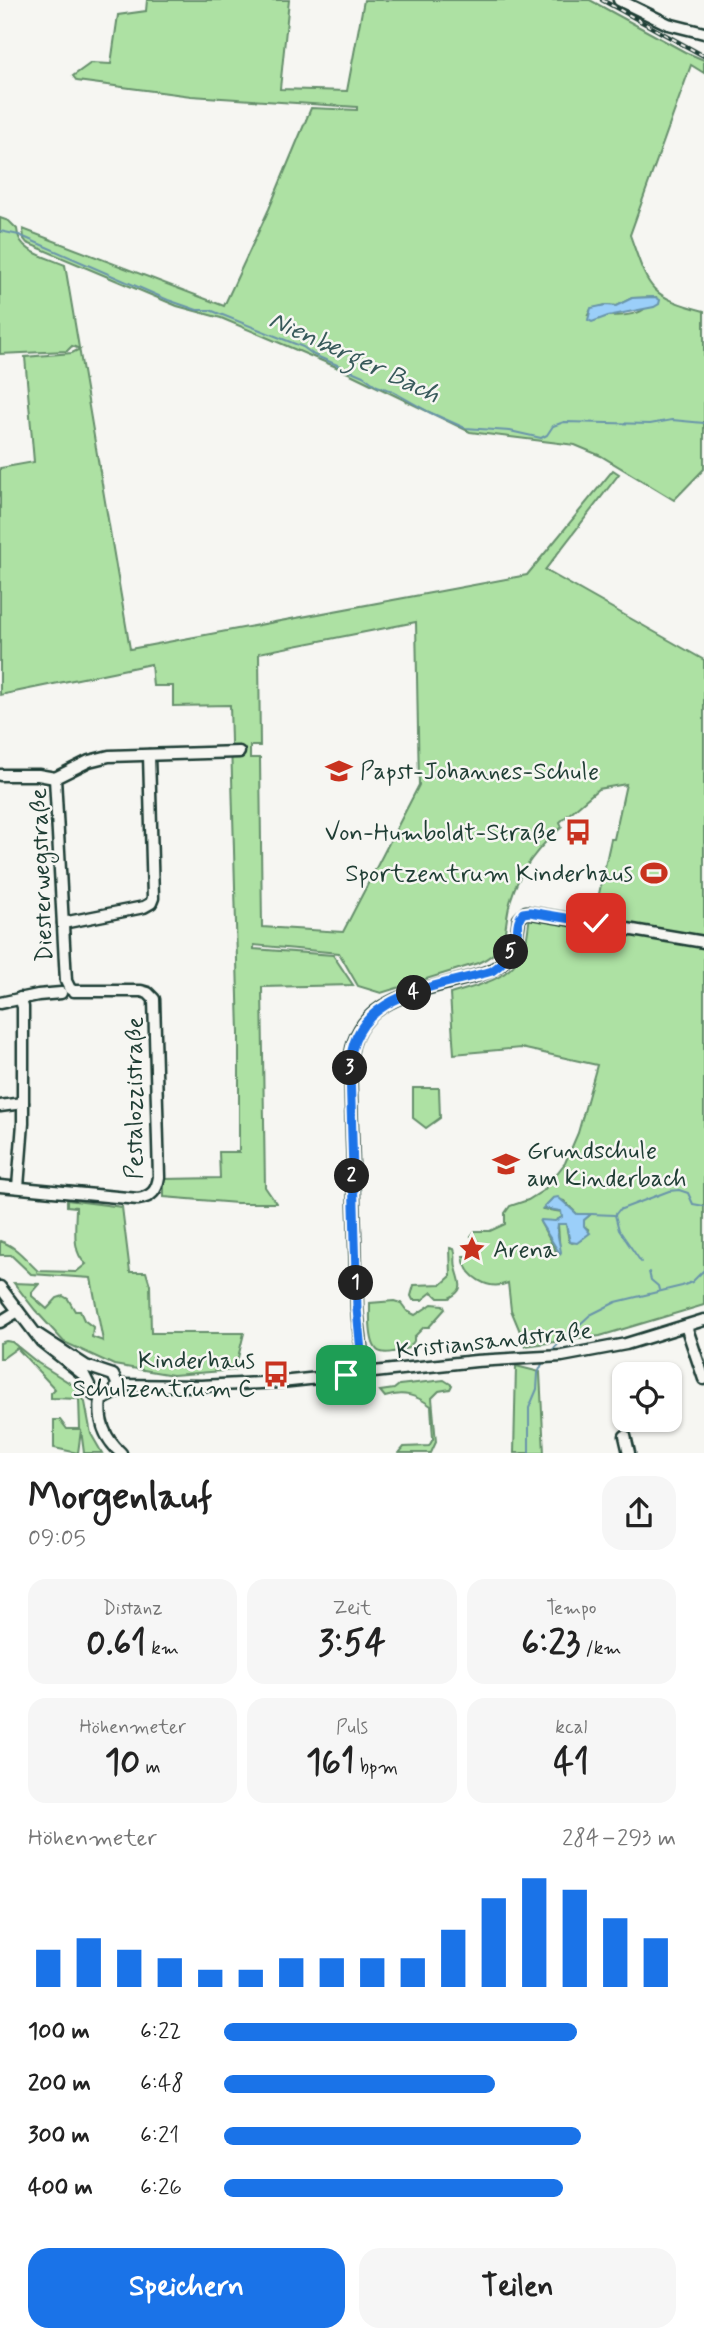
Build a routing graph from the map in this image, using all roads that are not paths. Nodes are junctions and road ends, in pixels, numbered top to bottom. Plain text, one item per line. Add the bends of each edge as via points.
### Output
1 (619, 0) edge
2 (704, 33) edge
3 (239, 752) dead end
4 (149, 755) junction
5 (0, 775) edge
6 (55, 778) junction
7 (63, 923) junction
8 (704, 942) edge
9 (65, 991) junction
10 (20, 998) junction
11 (0, 1003) edge
12 (23, 1103) junction
13 (0, 1106) edge
14 (0, 1186) edge
15 (18, 1187) junction
16 (0, 1287) edge
17 (18, 1311) junction
18 (704, 1320) edge
19 (0, 1322) edge
20 (686, 1326) junction
21 (37, 1334) junction
22 (100, 1371) junction
23 (363, 1373) junction
24 (704, 1379) edge
25 (90, 1384) junction
26 (117, 1385) junction
27 (101, 1398) junction
28 (625, 1436) dead end
29 (121, 1453) edge
30 (629, 1453) edge

1 - 2 street via 668,24
3 - 4 street, Diesterwegstraße
4 - 6 street, Diesterwegstraße via 100,757
4 - 7 street via 151,903
5 - 6 street
6 - 7 street, Diesterwegstraße
7 - 9 street, Diesterwegstraße
8 - 23 street via 523,913 514,946 492,971 390,1001 362,1026 350,1069
9 - 10 street, Pestalozzistraße
9 - 15 street, Pestalozzistraße via 141,991 153,999 157,1186 148,1197 138,1199
10 - 11 street, Pestalozzistraße
10 - 12 street
12 - 13 street
12 - 15 street
14 - 15 street
16 - 17 street
17 - 19 street
17 - 21 street
18 - 20 street, Kristiansandstraße
20 - 23 street, Kristiansandstraße via 616,1347 554,1357
20 - 24 street
21 - 22 street
21 - 25 street
22 - 25 street
22 - 26 street via 116,1378
23 - 26 street, Kristiansandstraße via 201,1386
25 - 27 street
26 - 27 street via 113,1395
27 - 29 street via 104,1431
28 - 30 street

